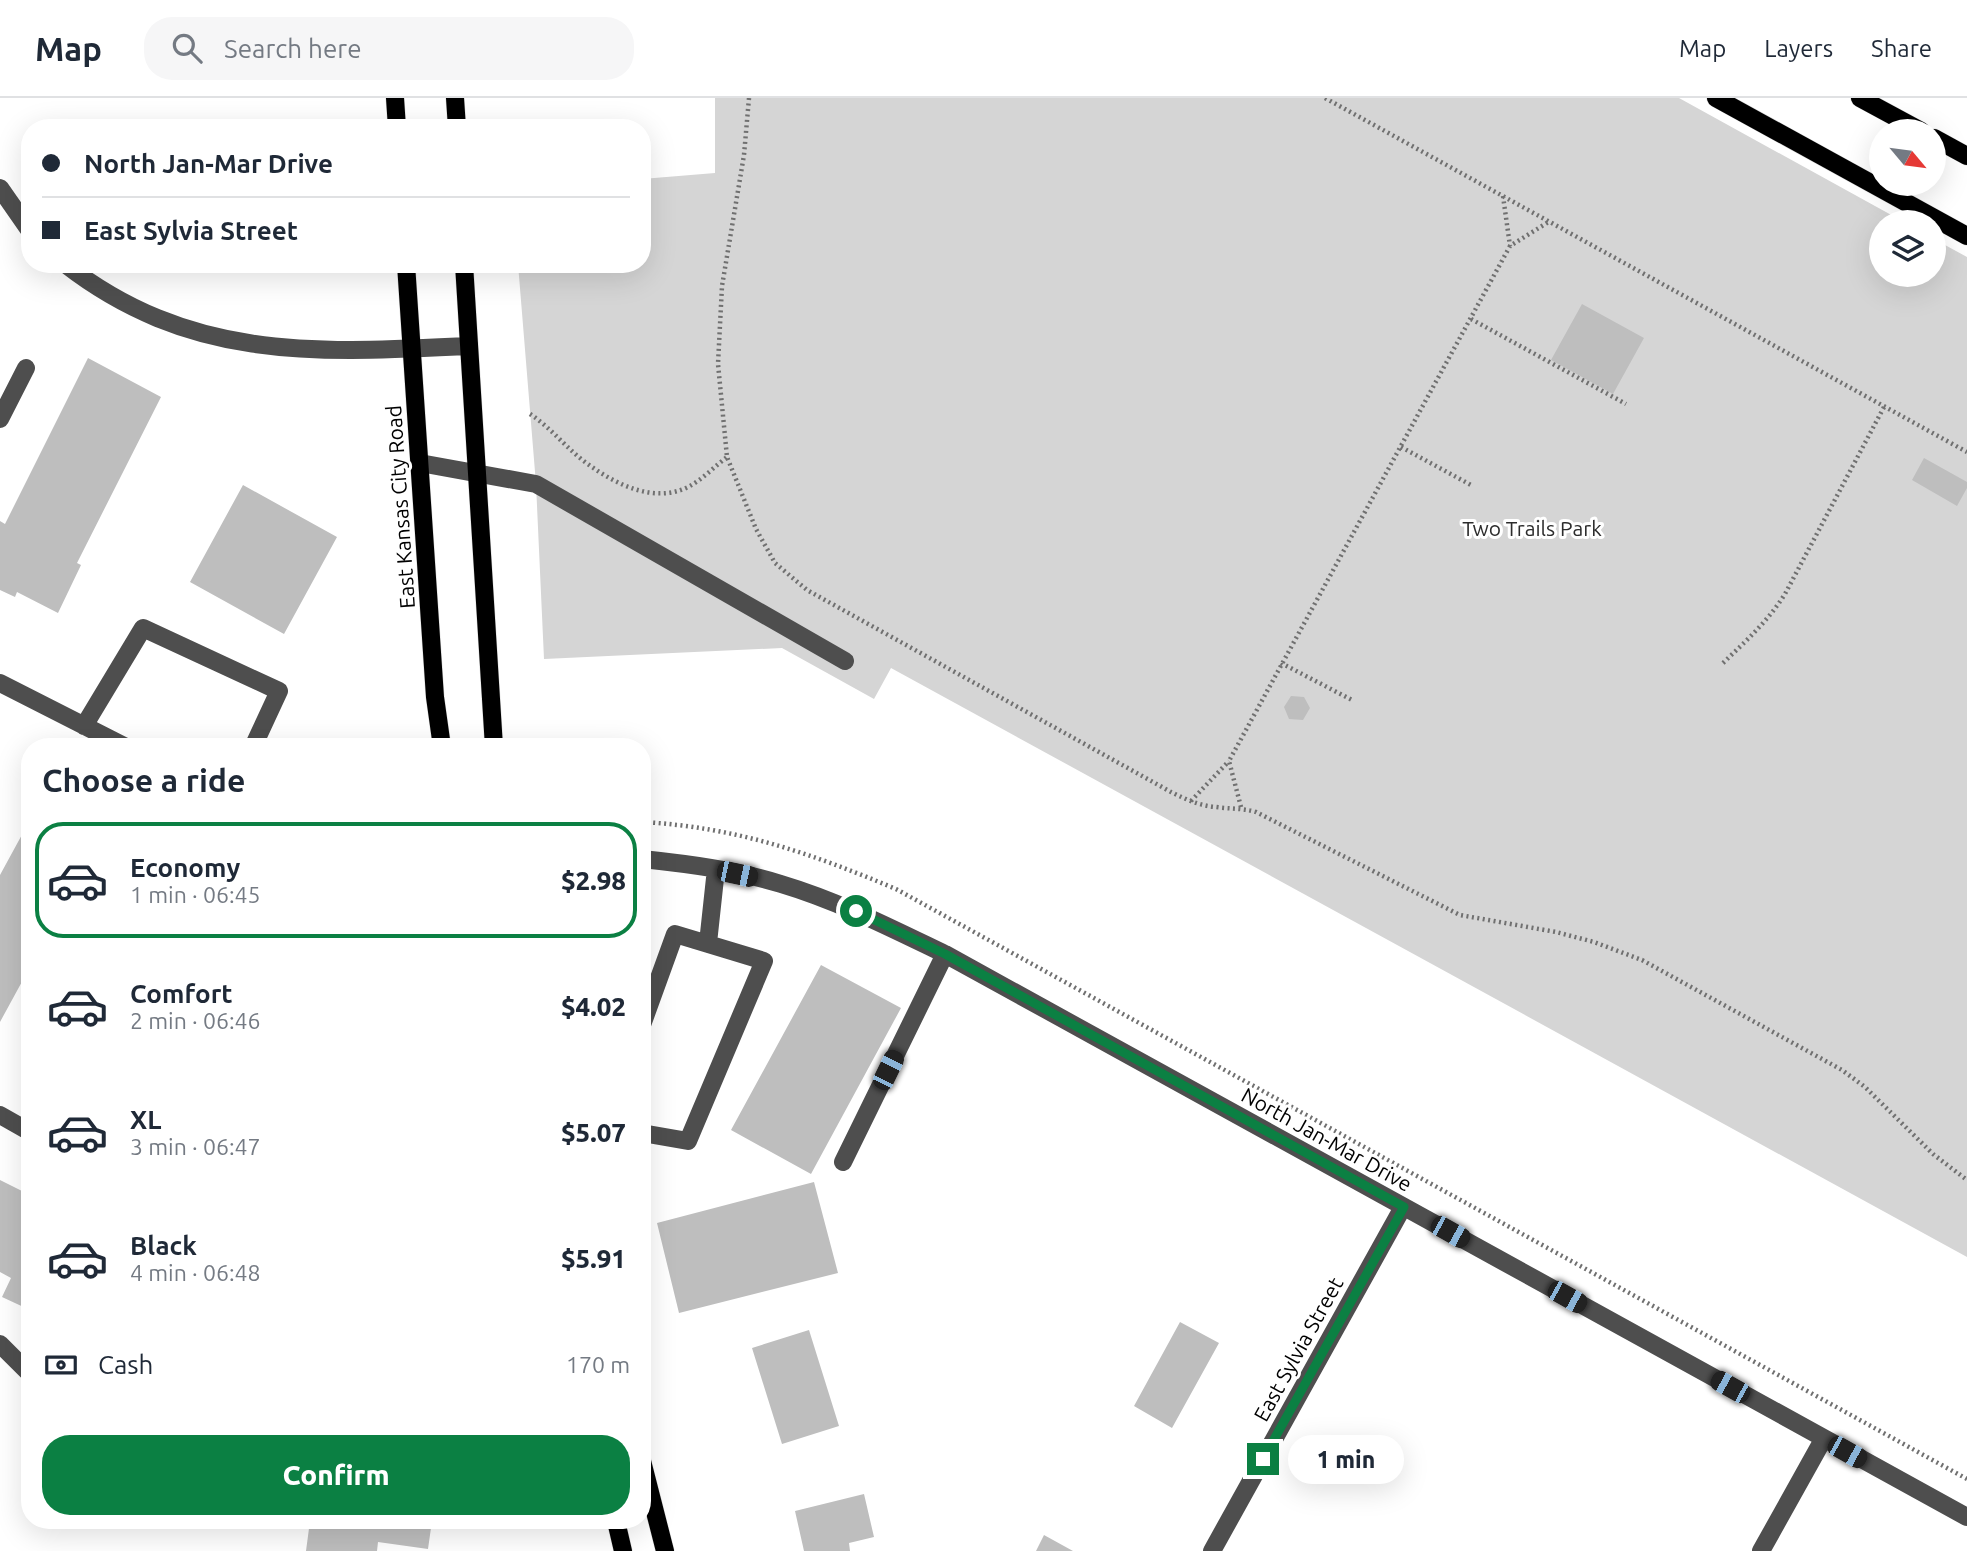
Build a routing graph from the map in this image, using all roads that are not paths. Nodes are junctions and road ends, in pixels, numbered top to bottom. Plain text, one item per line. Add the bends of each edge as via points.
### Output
1 (395, 98) edge
2 (455, 98) edge
3 (1716, 98) edge
4 (1860, 98) edge
5 (396, 119) edge
6 (456, 119) edge
7 (1899, 119) edge
8 (1946, 145) edge
9 (1967, 156) edge
10 (0, 188) edge
11 (21, 219) edge
12 (1967, 236) edge
13 (78, 273) edge
14 (407, 273) edge
15 (465, 273) edge
16 (469, 346) junction
17 (412, 348) junction
18 (26, 368) dead end
19 (0, 419) edge
20 (420, 463) junction
21 (476, 473) junction
22 (845, 661) dead end
23 (0, 683) edge
24 (84, 726) junction
25 (108, 738) edge
26 (257, 738) edge
27 (441, 738) edge
28 (493, 738) edge
29 (651, 860) edge
30 (716, 869) junction
31 (708, 943) junction
32 (945, 954) junction
33 (651, 1000) edge
34 (0, 1115) edge
35 (21, 1127) edge
36 (651, 1135) edge
37 (843, 1162) dead end
38 (1404, 1207) junction
39 (0, 1344) edge
40 (21, 1365) edge
41 (1824, 1438) junction
42 (651, 1496) edge
43 (1967, 1517) edge
44 (618, 1529) edge
45 (623, 1551) edge
46 (665, 1551) edge
47 (1212, 1551) edge
48 (1761, 1551) edge

1 - 5 main road
2 - 6 main road
3 - 12 main road
4 - 7 main road
8 - 9 main road
10 - 11 street
13 - 17 street via 111,295 198,333 287,349
14 - 17 main road, East Kansas City Road
15 - 16 main road
16 - 17 street
16 - 21 main road
17 - 20 main road, East Kansas City Road
18 - 19 street
20 - 21 street
20 - 27 main road, East Kansas City Road
21 - 22 street via 536,484
21 - 28 main road
23 - 24 street
24 - 25 street
24 - 26 street via 143,628 279,691
29 - 30 street, North Jan-Mar Drive
30 - 31 street
30 - 32 street, North Jan-Mar Drive via 780,883 856,911
31 - 33 street via 675,934
31 - 36 street via 764,961 688,1141
32 - 37 street
32 - 38 street, North Jan-Mar Drive
34 - 35 street
38 - 41 street, North Jan-Mar Drive
38 - 47 street, East Sylvia Street
39 - 40 street
41 - 43 street, North Jan-Mar Drive
41 - 48 street
42 - 46 main road
44 - 45 main road

